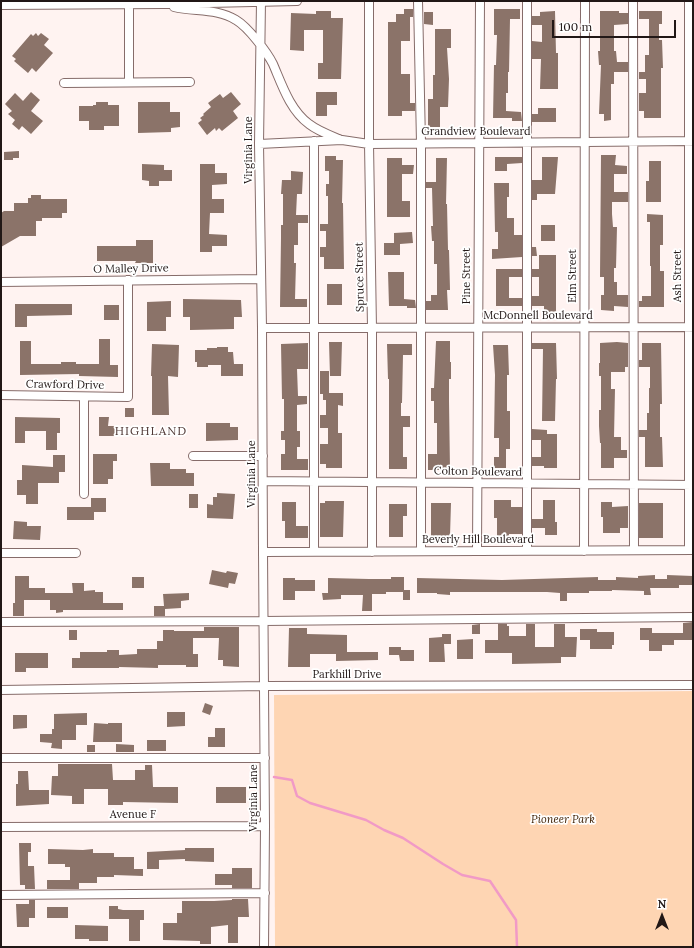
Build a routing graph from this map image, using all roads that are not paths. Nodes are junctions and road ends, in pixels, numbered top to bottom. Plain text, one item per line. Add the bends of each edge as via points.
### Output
1 (261, 1) edge
2 (297, 1) edge
3 (369, 1) edge
4 (418, 1) edge
5 (480, 1) edge
6 (527, 1) edge
7 (584, 1) edge
8 (633, 1) edge
9 (689, 1) edge
10 (129, 4) junction
11 (164, 4) junction
12 (1, 5) edge
13 (261, 47) junction
14 (130, 82) junction
15 (190, 82) dead end
16 (64, 83) dead end
17 (342, 140) junction
18 (314, 141) junction
19 (691, 141) edge
20 (479, 142) junction
21 (526, 142) junction
22 (584, 142) junction
23 (633, 142) junction
24 (421, 143) junction
25 (259, 144) junction
26 (369, 144) junction
27 (261, 279) junction
28 (128, 280) junction
29 (1, 282) edge
30 (478, 327) junction
31 (527, 327) junction
32 (584, 327) junction
33 (633, 327) junction
34 (691, 327) edge
35 (262, 328) junction
36 (314, 328) junction
37 (372, 328) junction
38 (421, 328) junction
39 (1, 395) edge
40 (84, 397) junction
41 (193, 456) dead end
42 (263, 456) junction
43 (263, 481) junction
44 (313, 481) junction
45 (372, 482) junction
46 (421, 482) junction
47 (477, 483) junction
48 (527, 483) junction
49 (583, 484) junction
50 (634, 484) junction
51 (691, 485) edge
52 (84, 494) dead end
53 (634, 550) junction
54 (691, 550) edge
55 (477, 551) junction
56 (527, 551) junction
57 (584, 551) junction
58 (263, 552) junction
59 (314, 552) junction
60 (372, 552) junction
61 (421, 552) junction
62 (1, 553) edge
63 (76, 553) dead end
64 (693, 617) edge
65 (264, 621) junction
66 (1, 622) edge
67 (693, 685) edge
68 (264, 686) junction
69 (1, 690) edge
70 (1, 758) edge
71 (265, 758) junction
72 (266, 826) junction
73 (1, 827) edge
74 (265, 893) junction
75 (1, 895) edge
76 (264, 947) edge

1 - 2 street
1 - 11 street
1 - 13 street, Virginia Lane
3 - 26 street, Spruce Street
4 - 24 street
5 - 20 street, Pine Street
6 - 21 street
7 - 22 street, Elm Street
8 - 23 street
9 - 19 street, Ash Street
10 - 11 street
10 - 12 street
10 - 14 street
11 - 13 street via 188,10 224,13 248,29
13 - 17 street via 272,62 296,110 308,123
13 - 25 street, Virginia Lane
14 - 15 street
14 - 16 street
17 - 18 street, Grandview Boulevard
17 - 26 street, Grandview Boulevard
18 - 25 street, Grandview Boulevard
18 - 36 street
19 - 23 street, Grandview Boulevard
19 - 34 street, Ash Street
20 - 21 street, Grandview Boulevard
20 - 24 street, Grandview Boulevard
20 - 30 street, Pine Street
21 - 22 street, Grandview Boulevard
21 - 31 street
22 - 23 street, Grandview Boulevard
22 - 32 street, Elm Street
23 - 33 street
24 - 26 street, Grandview Boulevard
24 - 38 street
25 - 27 street, Virginia Lane
26 - 37 street, Spruce Street
27 - 28 street, O Malley Drive
27 - 35 street, Virginia Lane
28 - 29 street, O Malley Drive
28 - 40 street, Crawford Drive via 128,397
30 - 31 street, McDonnell Boulevard
30 - 38 street, McDonnell Boulevard
30 - 47 street, Pine Street
31 - 32 street, McDonnell Boulevard
31 - 48 street
32 - 33 street, McDonnell Boulevard
32 - 49 street, Elm Street
33 - 34 street, McDonnell Boulevard
33 - 50 street
34 - 51 street, Ash Street
35 - 36 street, McDonnell Boulevard
35 - 42 street, Virginia Lane
36 - 37 street, McDonnell Boulevard
36 - 44 street
37 - 38 street, McDonnell Boulevard
37 - 45 street, Spruce Street
38 - 46 street
39 - 40 street, Crawford Drive
40 - 52 street
41 - 42 street
42 - 43 street, Virginia Lane
43 - 44 street, Colton Boulevard
43 - 58 street, Virginia Lane
44 - 45 street, Colton Boulevard
44 - 59 street
45 - 46 street, Colton Boulevard
45 - 60 street, Spruce Street
46 - 47 street, Colton Boulevard
46 - 61 street
47 - 48 street, Colton Boulevard
47 - 55 street, Pine Street
48 - 49 street, Colton Boulevard
48 - 56 street
49 - 50 street, Colton Boulevard
49 - 57 street, Elm Street
50 - 51 street, Colton Boulevard
50 - 53 street
51 - 54 street, Ash Street
53 - 54 street, Beverly Hill Boulevard
53 - 57 street, Beverly Hill Boulevard
55 - 56 street, Beverly Hill Boulevard
55 - 61 street, Beverly Hill Boulevard
56 - 57 street, Beverly Hill Boulevard
58 - 59 street, Beverly Hill Boulevard
58 - 65 street, Virginia Lane
59 - 60 street, Beverly Hill Boulevard
60 - 61 street, Beverly Hill Boulevard
62 - 63 street
64 - 65 street
65 - 66 street
65 - 68 street, Virginia Lane
67 - 68 street, Parkhill Drive
68 - 69 street, Parkhill Drive
68 - 71 street, Virginia Lane
70 - 71 street
71 - 72 street, Virginia Lane
72 - 73 street, Avenue F
72 - 74 street, Virginia Lane
74 - 75 street
74 - 76 street, Virginia Lane

